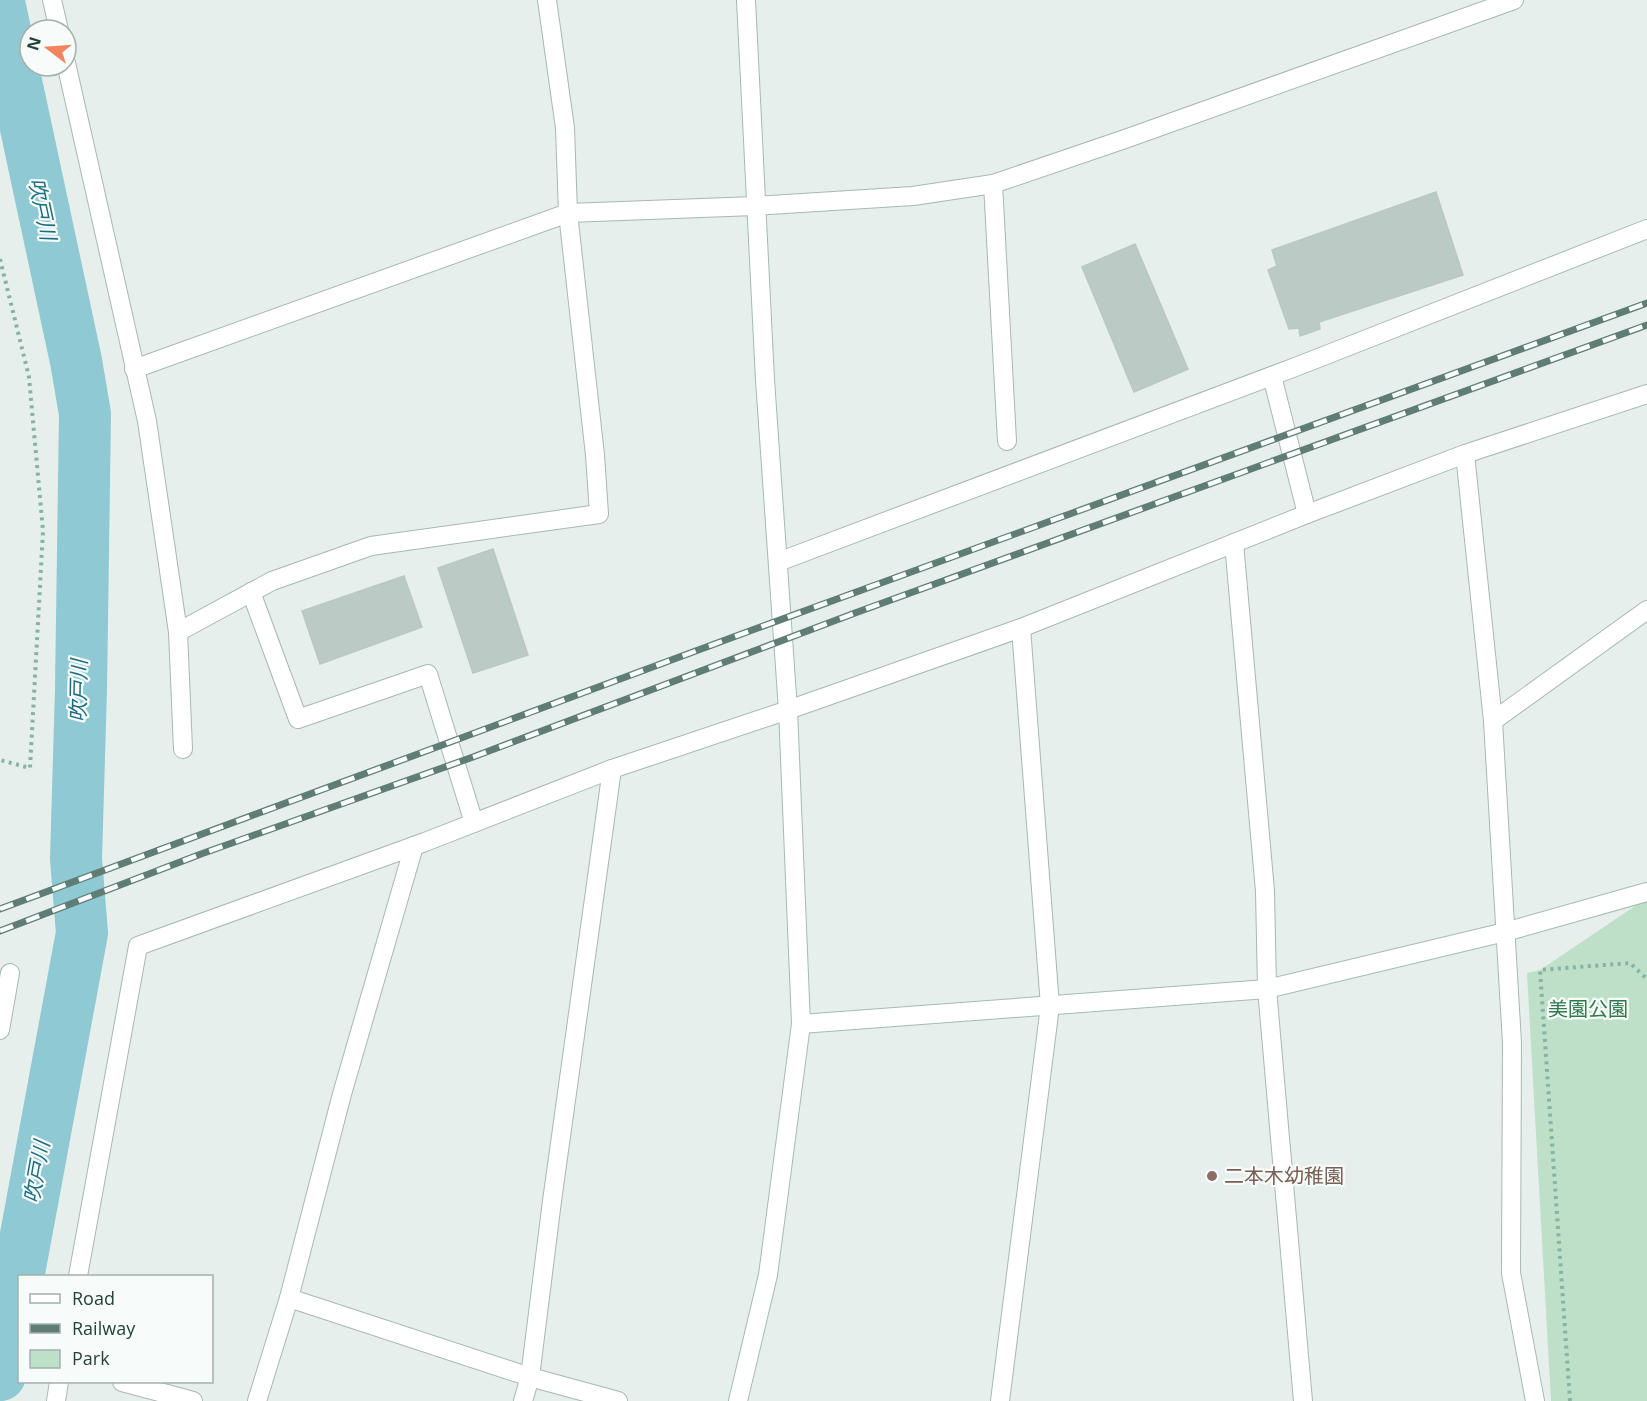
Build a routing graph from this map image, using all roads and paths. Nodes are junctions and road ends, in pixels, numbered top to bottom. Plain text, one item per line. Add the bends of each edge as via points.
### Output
1 (52, 0) edge
2 (547, 0) edge
3 (746, 0) edge
4 (1514, 0) edge
5 (56, 18) edge
6 (69, 78) edge
7 (993, 184) junction
8 (755, 206) junction
9 (568, 213) junction
10 (1647, 229) edge
11 (0, 259) edge
12 (134, 369) junction
13 (1272, 376) junction
14 (1647, 394) edge
15 (1007, 441) dead end
16 (1465, 454) junction
17 (1306, 514) junction
18 (1234, 543) junction
19 (778, 562) junction
20 (251, 592) junction
21 (1647, 610) edge
22 (1021, 627) junction
23 (178, 632) junction
24 (788, 710) junction
25 (1493, 721) junction
26 (183, 749) dead end
27 (0, 760) edge
28 (612, 769) junction
29 (474, 823) junction
30 (414, 846) junction
31 (1647, 892) edge
32 (1505, 932) junction
33 (0, 977) edge
34 (1647, 979) edge
35 (1267, 989) junction
36 (1050, 1006) junction
37 (801, 1024) junction
38 (0, 1029) edge
39 (78, 1275) edge
40 (289, 1298) junction
41 (530, 1377) junction
42 (59, 1383) edge
43 (126, 1383) edge
44 (56, 1401) edge
45 (193, 1401) edge
46 (257, 1401) edge
47 (523, 1401) edge
48 (618, 1401) edge
49 (738, 1401) edge
50 (1000, 1401) edge
51 (1303, 1401) edge
52 (1535, 1401) edge
53 (1570, 1401) edge

1 - 5 street
2 - 9 street via 565,128
3 - 8 street
4 - 7 street
6 - 12 street
7 - 8 street via 913,196
7 - 15 street
8 - 9 street
8 - 19 street
9 - 12 street
9 - 20 street via 599,514 371,546
10 - 13 street
11 - 27 path via 29,377 43,531 30,768
12 - 23 street via 147,421
13 - 17 street
13 - 19 street
14 - 16 street
16 - 17 street
16 - 25 street
17 - 18 street
18 - 22 street
18 - 35 street via 1265,891
19 - 24 street
20 - 23 street
20 - 29 street via 298,719 428,674
21 - 25 street
22 - 24 street
22 - 36 street
23 - 26 street
24 - 28 street
24 - 37 street
25 - 32 street
28 - 29 street
28 - 41 street
29 - 30 street
30 - 39 street via 138,945
30 - 40 street via 342,1094
31 - 32 street
32 - 35 street
32 - 52 street via 1512,1043 1511,1272
33 - 38 street via 10,973
34 - 53 path via 1630,963 1540,970
35 - 36 street
35 - 51 street
36 - 37 street
36 - 50 street
37 - 49 street via 768,1275
40 - 41 street
40 - 46 street
41 - 47 street
41 - 48 street
42 - 44 street
43 - 45 street

